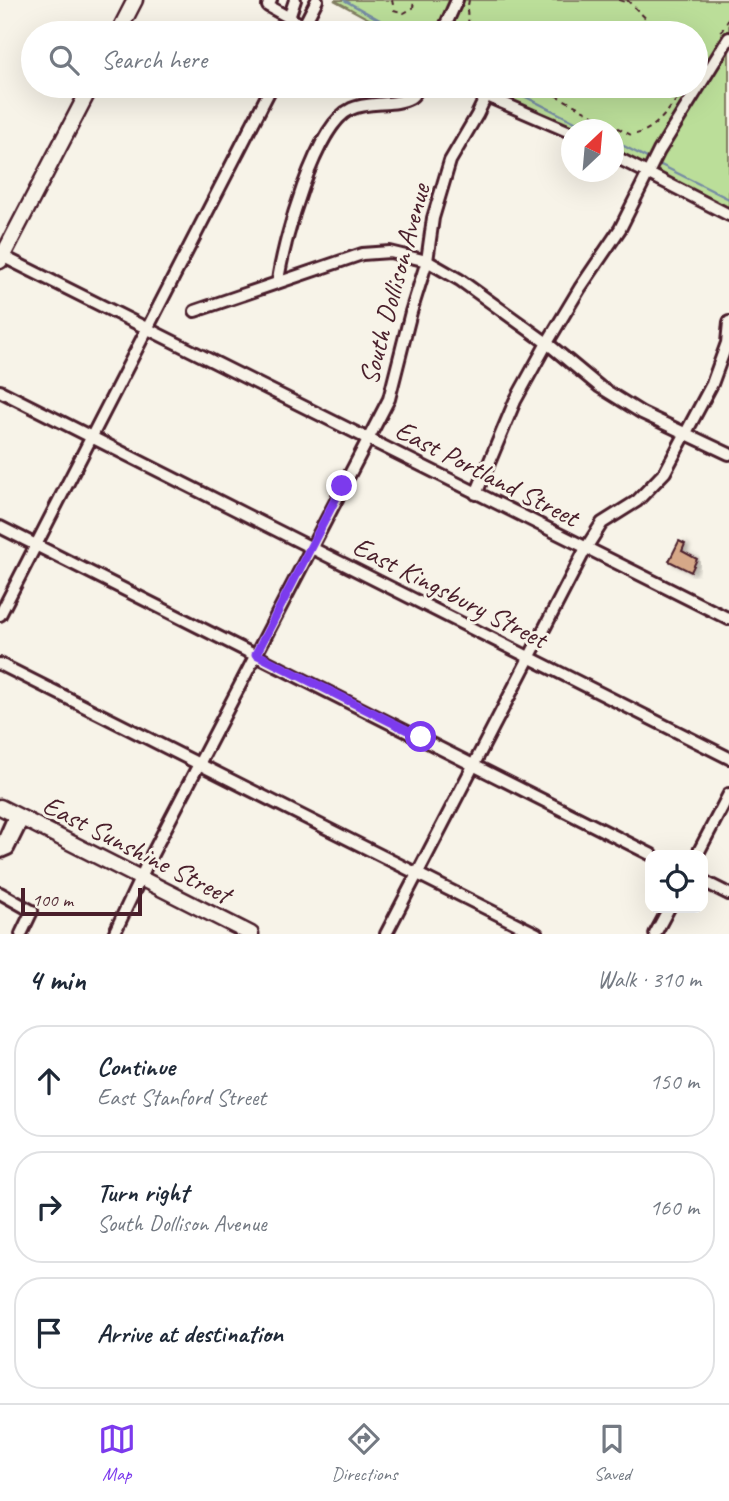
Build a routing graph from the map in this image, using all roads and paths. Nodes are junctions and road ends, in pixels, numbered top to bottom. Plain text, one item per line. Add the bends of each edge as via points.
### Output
1 (135, 0) edge
2 (295, 0) edge
3 (317, 0) edge
4 (392, 0) edge
5 (414, 0) edge
6 (457, 0) edge
7 (469, 0) edge
8 (619, 0) edge
9 (627, 0) edge
10 (269, 3) edge
11 (630, 4) junction
12 (289, 18) junction
13 (124, 21) edge
14 (293, 21) edge
15 (306, 21) edge
16 (447, 21) edge
17 (468, 21) edge
18 (648, 21) edge
19 (729, 38) edge
20 (708, 72) edge
21 (85, 98) edge
22 (266, 98) edge
23 (410, 98) edge
24 (485, 98) edge
25 (496, 98) edge
26 (561, 98) edge
27 (677, 98) edge
28 (692, 98) edge
29 (561, 128) edge
30 (624, 161) edge
31 (647, 173) junction
32 (729, 215) edge
33 (1, 257) edge
34 (427, 261) junction
35 (278, 281) junction
36 (195, 311) dead end
37 (729, 322) edge
38 (148, 328) junction
39 (547, 343) junction
40 (0, 391) edge
41 (685, 433) junction
42 (91, 437) junction
43 (366, 438) junction
44 (729, 454) edge
45 (476, 494) junction
46 (0, 527) edge
47 (36, 545) junction
48 (311, 547) junction
49 (586, 548) junction
50 (0, 615) edge
51 (729, 619) edge
52 (256, 654) junction
53 (530, 657) junction
54 (0, 664) edge
55 (729, 758) edge
56 (199, 764) junction
57 (474, 764) junction
58 (729, 794) edge
59 (0, 807) edge
60 (19, 817) junction
61 (700, 850) edge
62 (0, 851) edge
63 (645, 851) edge
64 (418, 874) junction
65 (141, 878) junction
66 (708, 884) edge
67 (0, 894) edge
68 (729, 894) edge
69 (666, 913) edge
70 (249, 933) edge
71 (22, 934) edge
72 (114, 934) edge
73 (386, 934) edge
74 (537, 934) edge
75 (656, 934) edge

1 - 13 main road
2 - 12 street
3 - 15 street
4 - 5 path via 394,10 404,13 413,8
6 - 16 street
7 - 17 path
8 - 11 path
9 - 11 path
10 - 12 street
11 - 18 path
12 - 14 street
19 - 20 street
21 - 33 main road
22 - 38 street
23 - 35 street via 351,109 330,129 303,183
24 - 34 street, South Dollison Avenue via 450,160 433,218
25 - 29 street
26 - 27 path via 631,135 659,121
28 - 31 street
30 - 31 street
31 - 32 street
31 - 39 street via 620,229
33 - 38 street, East Portland Street
34 - 35 street via 390,252 362,254
34 - 39 street
34 - 43 street, South Dollison Avenue via 389,398
35 - 36 street
37 - 41 street via 720,364
38 - 42 street
38 - 43 street, East Portland Street
39 - 41 street via 600,387
39 - 45 street via 515,401
40 - 42 street, East Kingsbury Street
41 - 44 street
41 - 49 street via 665,472 637,501 602,523
42 - 47 street
42 - 48 street, East Kingsbury Street
43 - 45 street, East Portland Street
43 - 48 street, South Dollison Avenue
45 - 49 street, East Portland Street
46 - 47 street
47 - 50 street
47 - 52 street
48 - 52 street, South Dollison Avenue
48 - 53 street, East Kingsbury Street
49 - 51 street, East Portland Street
49 - 53 street
52 - 56 street, South Dollison Avenue
52 - 57 street
53 - 55 street, East Kingsbury Street
53 - 57 street
54 - 56 street
56 - 64 street
56 - 65 street, South Dollison Avenue
57 - 63 street
57 - 64 street
58 - 61 street
59 - 60 main road, East Sunshine Street
60 - 62 street
60 - 65 main road, East Sunshine Street
64 - 73 street
64 - 74 street
65 - 70 main road, East Sunshine Street
65 - 72 street, South Dollison Avenue
66 - 68 street
67 - 71 street via 30,909
69 - 75 street

